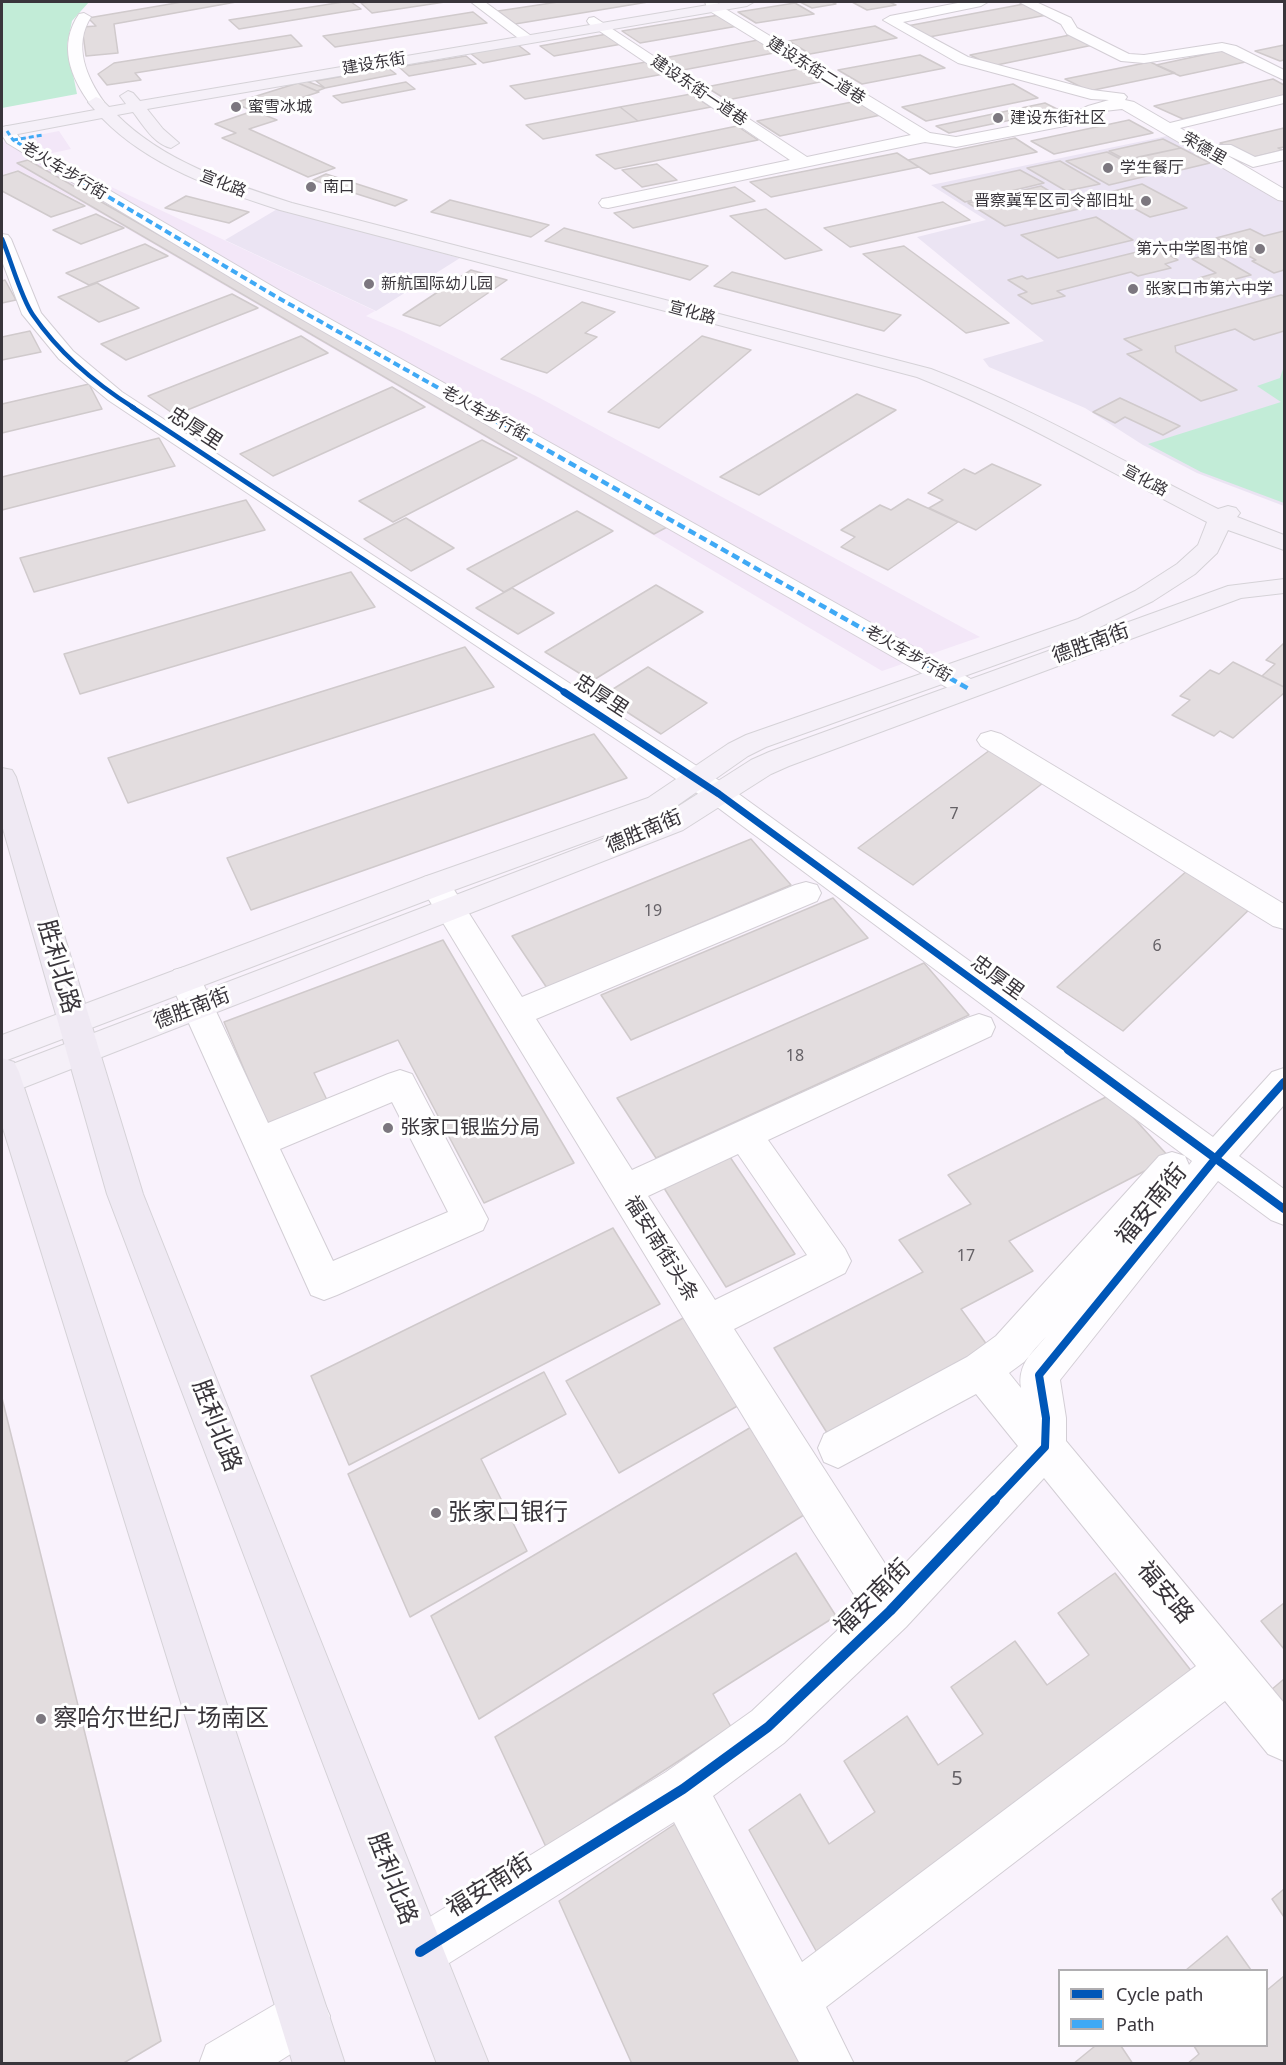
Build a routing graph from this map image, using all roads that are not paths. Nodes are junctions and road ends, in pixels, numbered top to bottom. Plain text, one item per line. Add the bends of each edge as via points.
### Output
1 (501, 2) edge
2 (747, 2) edge
3 (981, 2) edge
4 (1026, 2) edge
5 (479, 3) edge
6 (712, 3) edge
7 (84, 17) dead end
8 (598, 23) junction
9 (523, 36) junction
10 (1284, 76) edge
11 (248, 86) junction
12 (1284, 99) edge
13 (132, 102) junction
14 (101, 108) junction
15 (1177, 124) junction
16 (170, 128) junction
17 (6, 131) edge
18 (38, 131) junction
19 (132, 135) junction
20 (925, 137) junction
21 (1284, 155) edge
22 (804, 162) junction
23 (1284, 196) edge
24 (608, 203) dead end
25 (2, 239) edge
26 (1224, 516) junction
27 (1284, 533) edge
28 (1284, 543) edge
29 (1284, 567) edge
30 (1284, 586) edge
31 (1087, 624) junction
32 (942, 674) junction
33 (969, 689) junction
34 (991, 740) dead end
35 (2, 777) edge
36 (708, 787) junction
37 (806, 893) dead end
38 (442, 897) junction
39 (1284, 918) edge
40 (192, 993) junction
41 (515, 1014) junction
42 (979, 1027) dead end
43 (78, 1037) junction
44 (2, 1071) edge
45 (1284, 1082) edge
46 (745, 1135) junction
47 (259, 1142) junction
48 (1215, 1159) junction
49 (1172, 1167) dead end
50 (624, 1190) junction
51 (1284, 1209) edge
52 (708, 1323) junction
53 (981, 1370) junction
54 (838, 1448) dead end
55 (1045, 1448) junction
56 (890, 1611) junction
57 (1229, 1670) junction
58 (1284, 1738) edge
59 (683, 1789) junction
60 (420, 1952) junction
61 (794, 1999) junction
62 (304, 2016) junction
63 (225, 2064) edge
64 (319, 2064) edge
65 (463, 2064) edge
66 (828, 2064) edge

1 - 5 street
2 - 6 main road, 建设东街
3 - 15 street via 890,20 963,60 1127,99
4 - 10 street via 1126,58 1144,59 1222,47
5 - 9 street
6 - 8 main road, 建设东街
6 - 20 street, 建设东街二道巷
7 - 14 street via 76,29 80,80
8 - 9 main road, 建设东街
8 - 22 street, 建设东街一道巷
9 - 11 main road, 建设东街
9 - 13 main road, 建设东街
11 - 13 main road, 建设东街
11 - 16 main road via 202,102
12 - 15 street
13 - 14 main road, 建设东街
13 - 16 main road, 宣化路 via 157,132
14 - 17 main road, 建设东街
14 - 18 main road, 建设东街
14 - 19 main road, 宣化路
15 - 21 street via 1253,162
16 - 26 main road, 宣化路 via 186,154 256,186 935,367 1038,411
17 - 18 street
17 - 32 street, 老火车步行街 via 267,291
18 - 19 main road via 86,126
19 - 26 main road, 宣化路 via 186,170 289,207 924,373 1023,415 1130,474
20 - 22 street
20 - 23 street, 荣德里 via 956,142 1075,119 1087,110 1129,105
22 - 24 street
25 - 36 street, 忠厚里 via 32,314 66,354 115,396
26 - 27 main road, 宣化路
26 - 28 main road, 宣化路
26 - 31 main road, 德胜南街 via 1209,548 1186,569 1144,596
29 - 31 main road, 德胜南街 via 1188,586
30 - 33 main road, 德胜南街 via 1237,591
31 - 32 main road, 德胜南街
32 - 33 street, 老火车步行街
32 - 36 main road, 德胜南街 via 756,741 738,750
33 - 36 main road, 德胜南街
34 - 39 street
35 - 43 highway, 胜利北路
36 - 38 main road, 德胜南街 via 673,823
36 - 48 street, 忠厚里
37 - 41 street
38 - 40 main road, 德胜南街
38 - 41 street, 福安南街头条
40 - 43 main road, 德胜南街
40 - 47 street
41 - 50 street, 福安南街头条
42 - 46 street
43 - 44 main road, 德胜南街
43 - 60 highway, 胜利北路 via 126,1194
44 - 62 highway
45 - 48 street, 福安南街
46 - 50 street
46 - 52 street via 832,1261
47 - 47 street via 324,1283 470,1219 400,1084
48 - 51 street, 忠厚里
48 - 55 street, 福安南街 via 1039,1375 1046,1418
49 - 53 street via 1010,1349
50 - 52 street, 福安南街头条
52 - 56 street, 福安南街头条
53 - 54 street
53 - 55 street, 福安路
55 - 56 street, 福安南街
55 - 57 street, 福安路
56 - 59 street, 福安南街 via 768,1727
57 - 58 street, 福安路
57 - 61 street
59 - 60 street, 福安南街
59 - 61 street
60 - 65 highway, 胜利北路
61 - 66 street
62 - 63 street
62 - 64 highway

